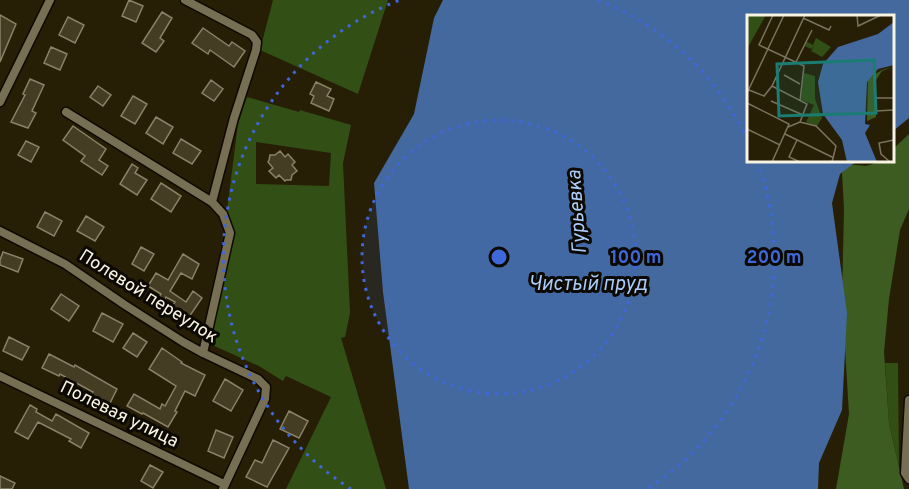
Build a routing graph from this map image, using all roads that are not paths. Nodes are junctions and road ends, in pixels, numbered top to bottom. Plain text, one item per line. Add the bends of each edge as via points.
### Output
1 (50, 0) edge
2 (185, 0) edge
3 (0, 102) edge
4 (66, 112) dead end
5 (212, 202) junction
6 (0, 231) edge
7 (202, 353) junction
8 (0, 376) edge
9 (909, 400) edge
10 (909, 479) edge
11 (224, 487) edge

1 - 3 street
2 - 5 street via 252,35 257,42
4 - 5 street
5 - 7 street via 223,214 230,233
6 - 7 street, Полевой переулок via 65,264
7 - 11 street, Полевой переулок via 258,379 266,387 265,399
8 - 11 street, Полевая улица
9 - 10 street via 905,473

